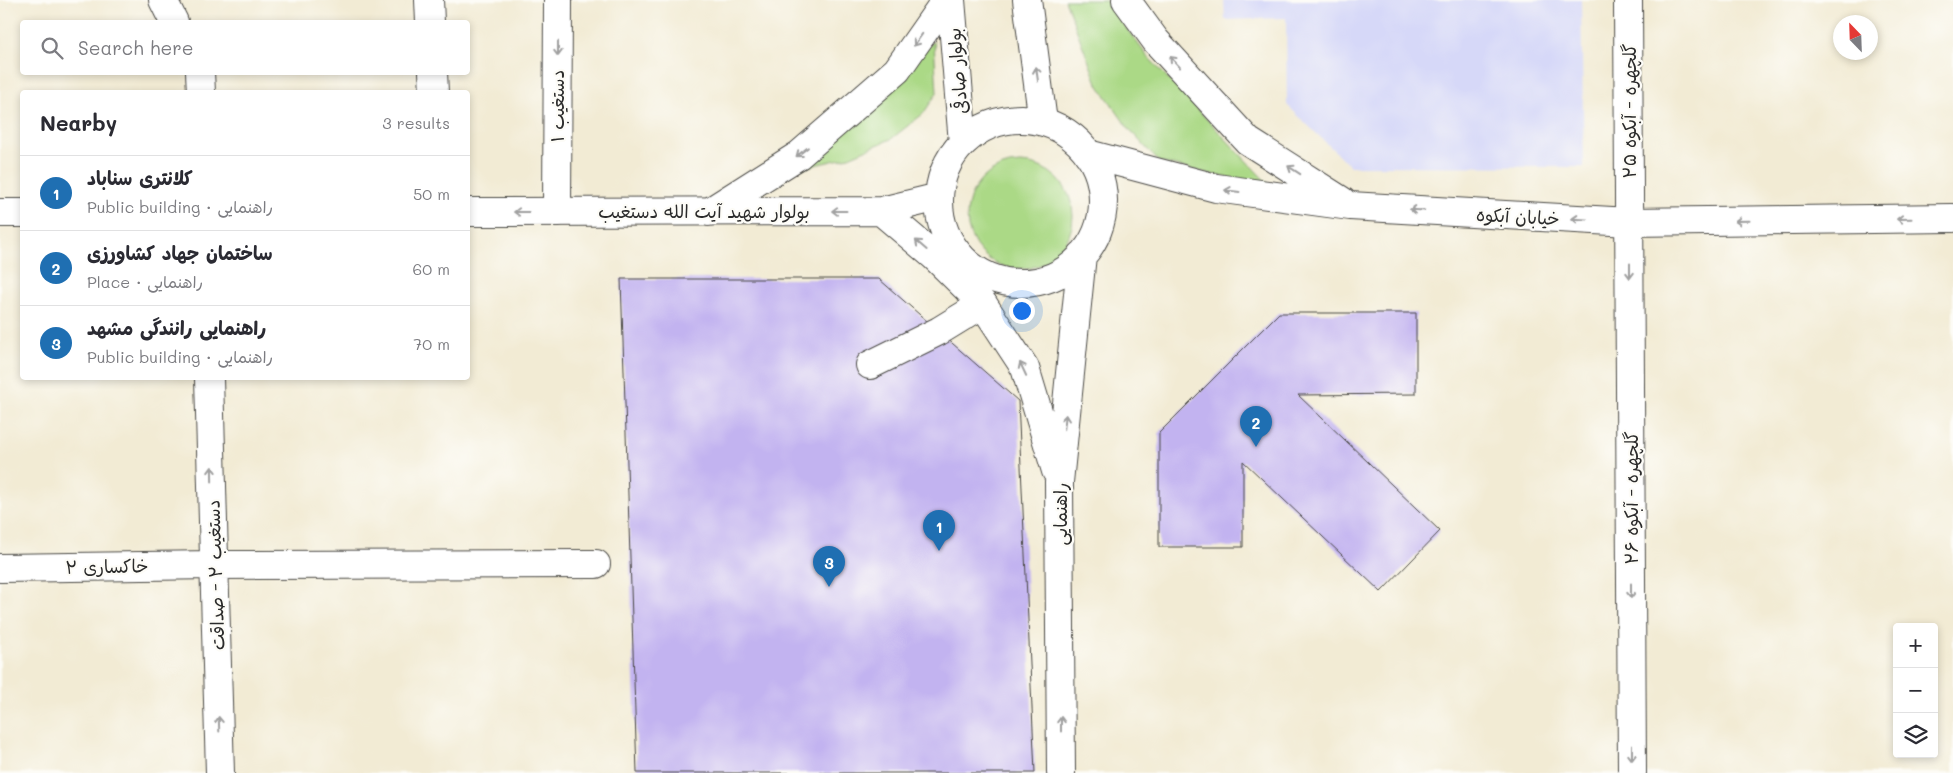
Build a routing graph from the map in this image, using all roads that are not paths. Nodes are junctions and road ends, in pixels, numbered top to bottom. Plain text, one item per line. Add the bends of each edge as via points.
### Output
1 (163, 0) edge
2 (429, 0) edge
3 (558, 0) edge
4 (946, 0) edge
5 (951, 0) edge
6 (1027, 0) edge
7 (1126, 0) edge
8 (1628, 0) edge
9 (173, 20) edge
10 (430, 20) edge
11 (200, 75) edge
12 (433, 75) edge
13 (201, 90) edge
14 (434, 90) edge
15 (1044, 122) junction
16 (963, 142) junction
17 (1088, 154) junction
18 (939, 197) junction
19 (1350, 206) junction
20 (881, 210) junction
21 (470, 212) edge
22 (557, 212) junction
23 (709, 212) junction
24 (0, 213) edge
25 (20, 213) edge
26 (1953, 218) edge
27 (1630, 222) junction
28 (1082, 255) junction
29 (983, 304) junction
30 (870, 365) dead end
31 (209, 380) edge
32 (1059, 482) junction
33 (214, 564) junction
34 (596, 564) dead end
35 (0, 568) edge
36 (220, 773) edge
37 (1061, 773) edge
38 (1632, 773) edge

1 - 9 main road
2 - 10 main road
3 -> 22 main road, دستغیب ۱
4 -> 23 main road via 897,70 800,155
5 - 16 main road, بولوار صادقی
15 -> 6 main road
19 -> 7 main road via 1248,141 1156,41
8 - 27 main road, گلچهره - آبکوه ۲۵
11 - 13 main road
12 - 14 main road
15 - 16 main road via 1001,121
15 - 17 main road via 1069,134
16 - 18 main road via 942,177
19 -> 17 main road, خیابان آبکوه via 1216,188
17 - 28 main road via 1101,179 1104,206 1098,233
18 - 20 main road, بولوار شهید آیت الله دستغیب
18 - 28 main road via 942,222 951,245 968,264 990,277 1014,283 1039,281 1063,272
27 -> 19 main road, خیابان آبکوه
20 -> 23 main road, بولوار شهید آیت الله دستغیب
29 -> 20 main road
22 -> 21 main road, بولوار شهید آیت الله دستغیب
22 - 23 main road, بولوار شهید آیت الله دستغیب
24 - 25 main road
26 -> 27 main road, خیابان آبکوه
27 -> 38 main road, گلچهره - آبکوه ۲۶
32 -> 28 main road, راهنمایی
29 - 30 main road via 939,331
32 -> 29 main road via 1025,368
33 -> 31 main road, دستغیب ۲ - صداقت
37 -> 32 main road, راهنمایی
33 - 34 main road, خاکساری ۲
33 - 35 main road, خاکساری ۲
36 -> 33 main road, دستغیب ۲ - صداقت

